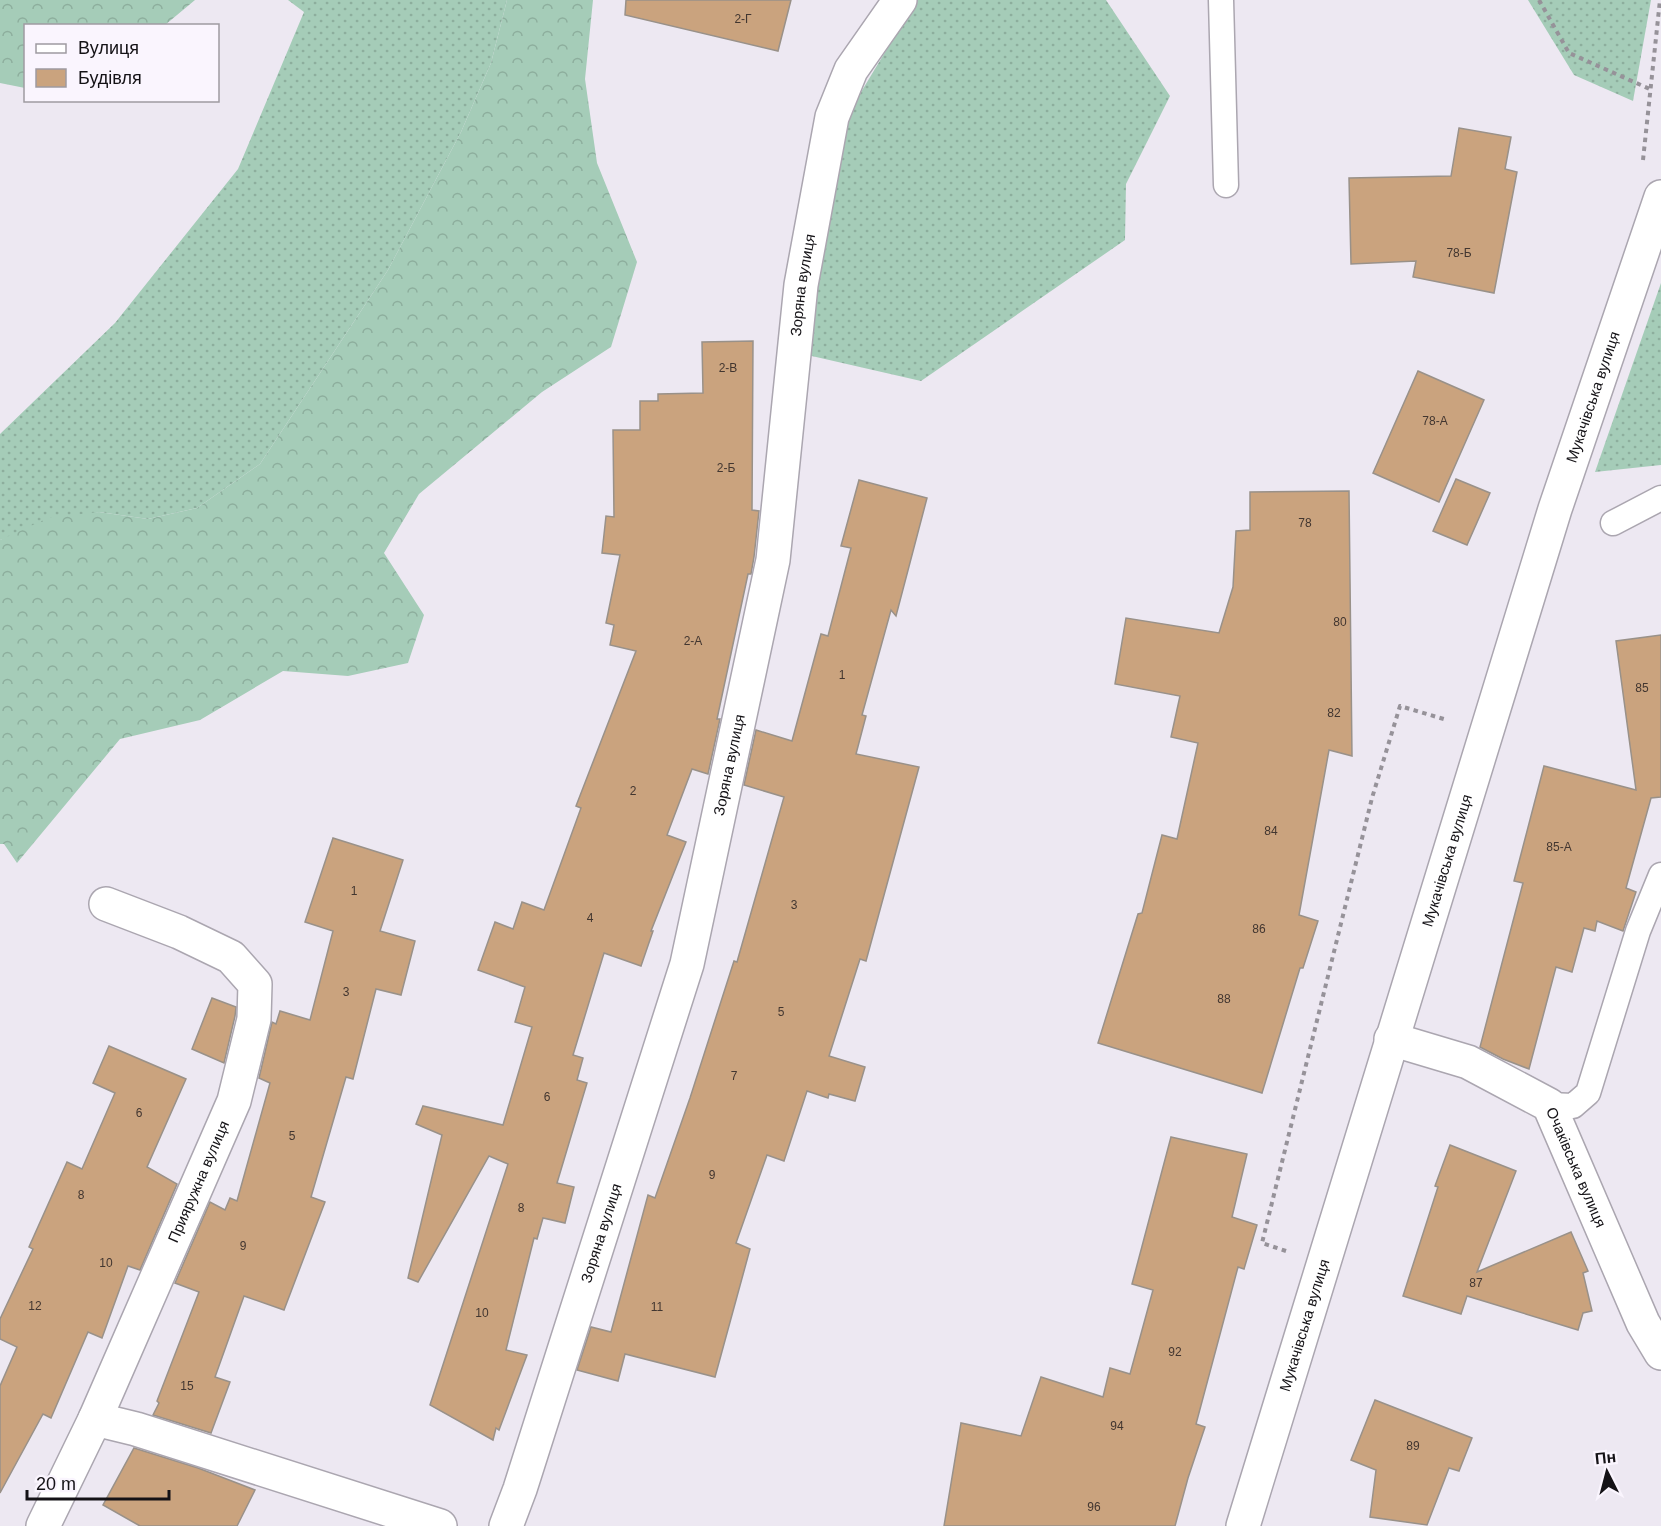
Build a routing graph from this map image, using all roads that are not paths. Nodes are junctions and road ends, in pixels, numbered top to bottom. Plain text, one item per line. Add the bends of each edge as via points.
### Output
1 (900, 0) edge
2 (1221, 0) edge
3 (1226, 185) dead end
4 (1661, 197) edge
5 (1661, 498) edge
6 (1613, 523) dead end
7 (1661, 875) edge
8 (106, 904) dead end
9 (1391, 1039) junction
10 (1550, 1105) junction
11 (1661, 1353) edge
12 (95, 1419) junction
13 (43, 1526) edge
14 (440, 1526) edge
15 (506, 1526) edge
16 (1243, 1526) edge

1 - 15 street, Зоряна вулиця via 850,70 832,117 801,285 773,560 687,964
2 - 3 lane
4 - 9 street, Мукачівська вулиця via 1555,509
5 - 6 lane
7 - 10 lane via 1638,931 1588,1093 1573,1106
8 - 12 street, Прияружна вулиця via 231,957 255,984 254,1019 234,1101
9 - 10 street, Очаківська вулиця via 1468,1062
9 - 16 street, Мукачівська вулиця
10 - 11 street, Очаківська вулиця via 1643,1323
12 - 13 street, Прияружна вулиця
12 - 14 street

